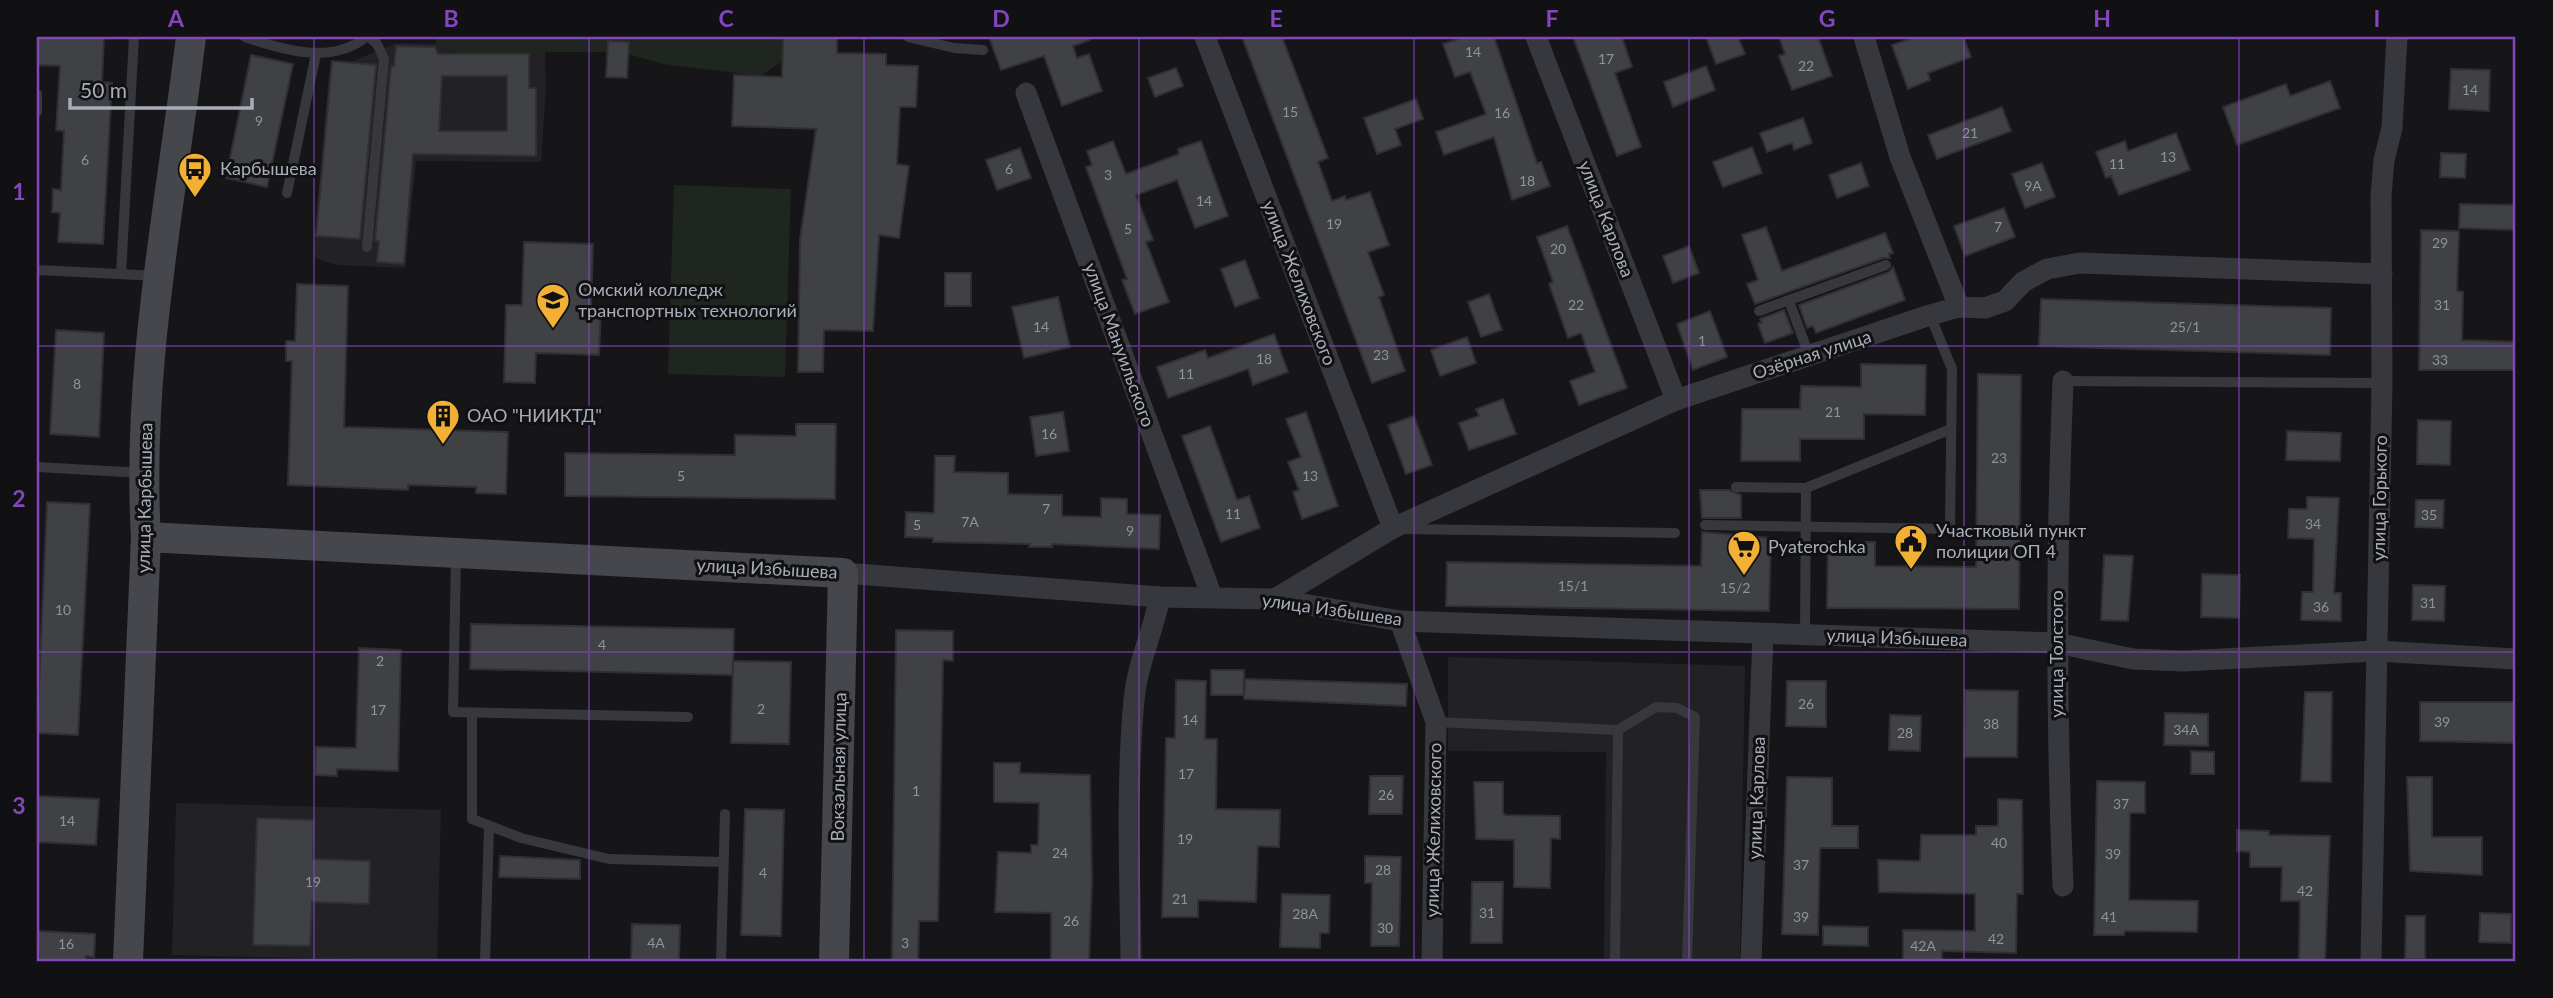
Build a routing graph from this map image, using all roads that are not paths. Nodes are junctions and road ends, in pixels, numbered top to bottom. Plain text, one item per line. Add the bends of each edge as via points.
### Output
1 (134, 37) edge
2 (191, 37) edge
3 (245, 37) edge
4 (367, 37) edge
5 (908, 37) edge
6 (1206, 37) edge
7 (1536, 37) edge
8 (1864, 37) edge
9 (2397, 37) edge
10 (983, 50) dead end
11 (316, 54) junction
12 (1026, 93) dead end
13 (37, 94) edge
14 (37, 112) edge
15 (287, 193) dead end
16 (367, 247) dead end
17 (1886, 265) dead end
18 (37, 270) edge
19 (121, 274) junction
20 (2382, 274) junction
21 (161, 276) junction
22 (1789, 300) junction
23 (1959, 307) junction
24 (1759, 312) dead end
25 (1930, 316) junction
26 (1810, 355) junction
27 (2063, 380) joint
28 (2382, 383) junction
29 (1676, 400) junction
30 (1951, 429) junction
31 (37, 467) edge
32 (142, 473) junction
33 (1736, 487) dead end
34 (1806, 488) junction
35 (1705, 525) dead end
36 (1806, 527) junction
37 (1393, 528) junction
38 (1675, 533) dead end
39 (146, 537) junction
40 (456, 553) junction
41 (843, 573) junction
42 (1160, 597) junction
43 (1212, 597) junction
44 (1275, 599) junction
45 (1400, 621) junction
46 (1763, 634) junction
47 (1805, 635) junction
48 (2057, 643) junction
49 (2376, 651) junction
50 (2516, 659) edge
51 (472, 713) junction
52 (688, 717) dead end
53 (1436, 722) junction
54 (1618, 730) junction
55 (725, 814) dead end
56 (489, 827) junction
57 (723, 862) junction
58 (2063, 886) dead end
59 (128, 961) edge
60 (485, 961) edge
61 (721, 961) edge
62 (834, 961) edge
63 (1131, 961) edge
64 (1432, 961) edge
65 (1615, 961) edge
66 (1687, 961) edge
67 (1751, 961) edge
68 (2371, 961) edge

1 - 19 lane
2 - 21 main road, улица Карбышева
3 - 11 lane
4 - 11 lane via 351,50
4 - 16 lane via 384,59
5 - 10 lane
6 - 37 street, улица Желиховского
7 - 29 street, улица Карлова
8 - 23 street via 1900,157
9 - 20 street, улица Горького via 2392,128 2381,196
11 - 15 lane
12 - 43 street, улица Мануильского
13 - 14 lane
17 - 22 lane
18 - 19 lane
19 - 21 lane
20 - 23 street, Озёрная улица via 2080,262 2047,269 2023,282 2004,301 1984,308
20 - 28 street, улица Горького
21 - 32 main road, улица Карбышева
22 - 24 lane
22 - 26 lane
23 - 25 street, Озёрная улица
25 - 26 street, Озёрная улица
25 - 30 lane via 1952,369
26 - 29 street, Озёрная улица
27 - 28 lane
27 - 48 street, улица Толстого
28 - 49 street, улица Горького
29 - 37 street, Озёрная улица
30 - 34 lane
30 - 36 lane via 1950,529
31 - 32 lane
32 - 39 main road, улица Карбышева
33 - 34 lane
34 - 36 lane
35 - 36 lane
36 - 47 lane
37 - 38 lane
37 - 44 street, Озёрная улица
39 - 40 main road, улица Избышева
39 - 59 main road, улица Карбышева
40 - 41 main road, улица Избышева
40 - 51 lane via 453,712
41 - 42 street, улица Избышева
41 - 62 main road, Вокзальная улица
42 - 43 street, улица Избышева
42 - 63 street via 1134,700
43 - 44 street, улица Избышева
44 - 45 street, улица Избышева
45 - 46 street, улица Избышева
45 - 53 street, улица Желиховского
46 - 47 street, улица Избышева
46 - 67 street, улица Карлова
47 - 48 street, улица Избышева
48 - 49 street, улица Избышева via 2133,659 2184,661
48 - 58 street, улица Толстого
49 - 50 street, улица Избышева
49 - 68 street, улица Горького
51 - 52 lane
51 - 56 lane via 472,819
53 - 54 lane
53 - 64 street, улица Желиховского
54 - 65 lane
54 - 66 lane via 1656,707 1677,708 1695,717
55 - 57 lane
56 - 57 lane via 609,859
56 - 60 lane
57 - 61 lane

